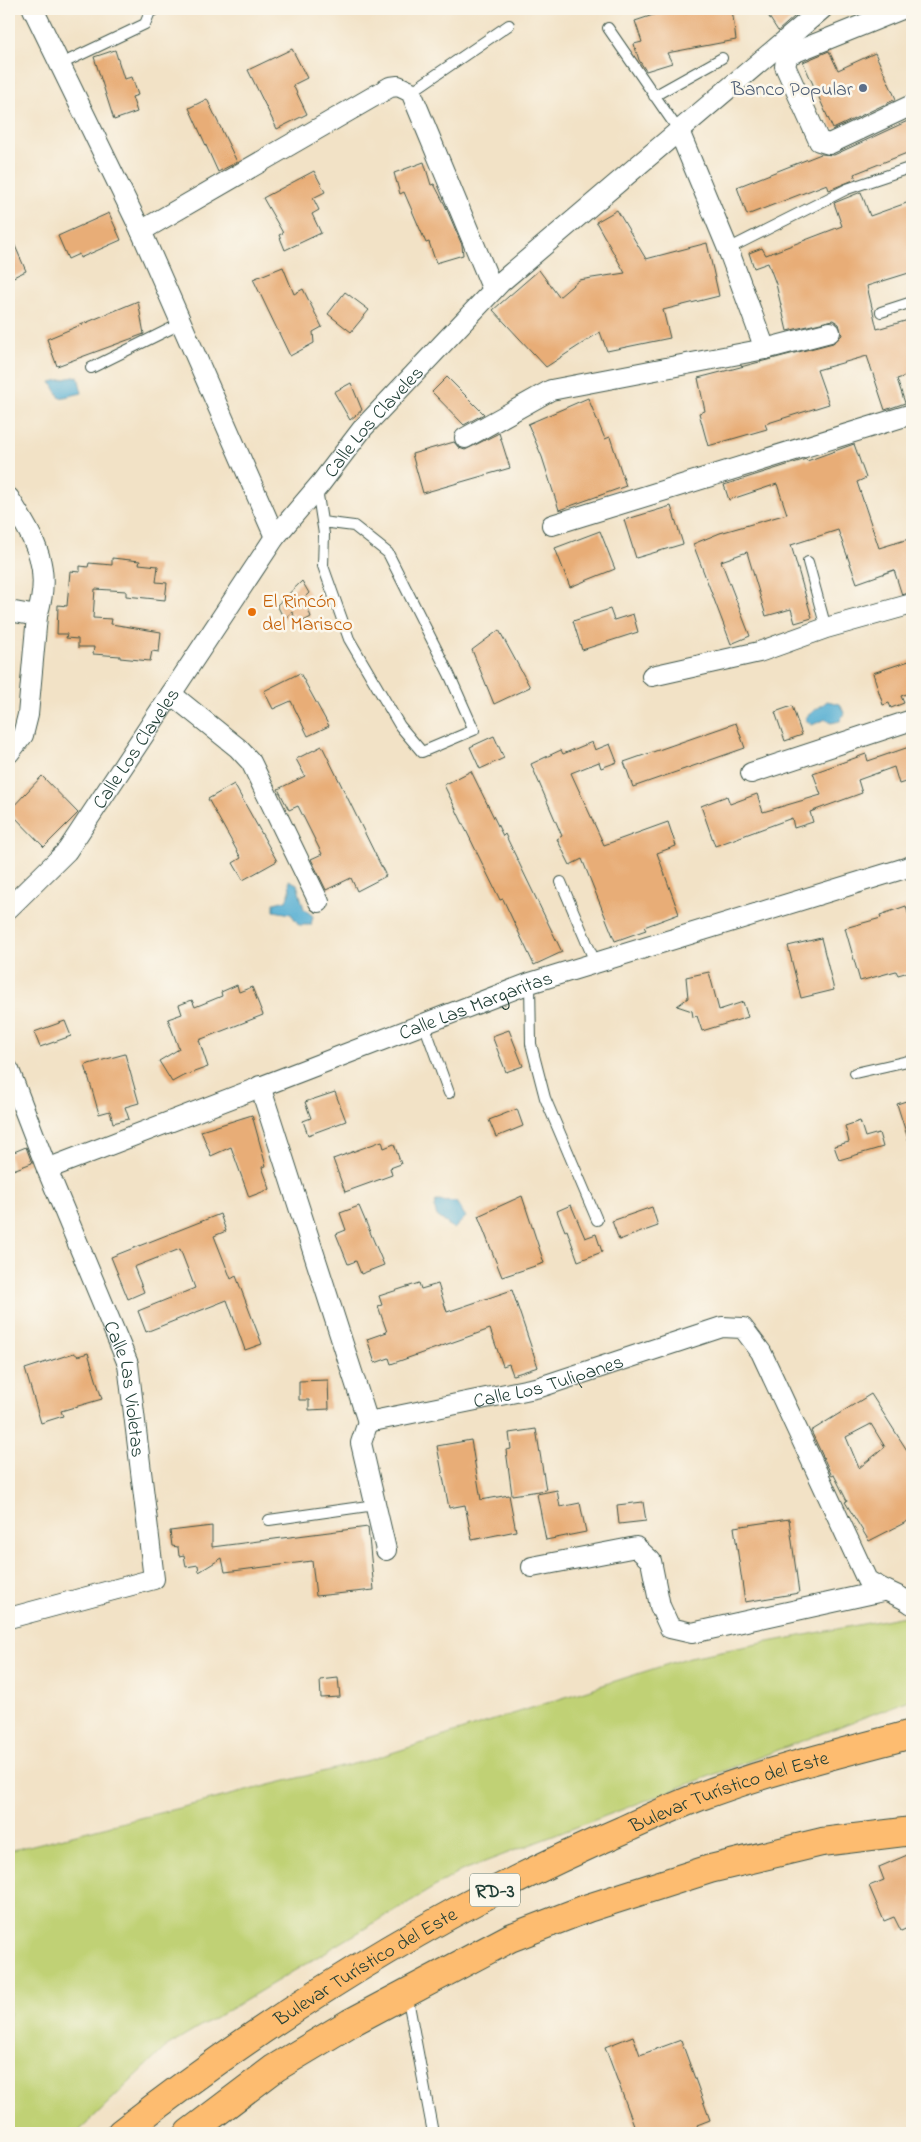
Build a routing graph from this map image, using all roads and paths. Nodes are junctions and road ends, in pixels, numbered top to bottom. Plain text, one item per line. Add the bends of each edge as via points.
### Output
1 (33, 9) edge
2 (157, 9) edge
3 (822, 9) edge
4 (902, 9) edge
5 (509, 25) dead end
6 (608, 28) dead end
7 (722, 58) dead end
8 (61, 64) junction
9 (411, 92) junction
10 (654, 96) junction
11 (912, 105) edge
12 (679, 131) junction
13 (912, 167) edge
14 (141, 232) junction
15 (728, 249) junction
16 (493, 290) junction
17 (912, 302) edge
18 (880, 312) dead end
19 (182, 323) junction
20 (830, 332) dead end
21 (765, 349) junction
22 (91, 368) dead end
23 (912, 414) edge
24 (465, 438) dead end
25 (317, 488) junction
26 (9, 498) edge
27 (322, 522) junction
28 (552, 525) dead end
29 (275, 537) junction
30 (808, 562) dead end
31 (912, 604) edge
32 (9, 611) edge
33 (37, 616) junction
34 (826, 628) junction
35 (652, 676) dead end
36 (171, 694) junction
37 (912, 720) edge
38 (9, 754) edge
39 (751, 773) dead end
40 (912, 866) edge
41 (561, 882) dead end
42 (319, 902) dead end
43 (9, 908) edge
44 (595, 962) junction
45 (530, 983) junction
46 (424, 1024) junction
47 (912, 1060) edge
48 (9, 1070) edge
49 (855, 1074) dead end
50 (260, 1086) junction
51 (449, 1093) dead end
52 (46, 1169) junction
53 (597, 1220) dead end
54 (368, 1422) junction
55 (375, 1505) junction
56 (269, 1520) dead end
57 (386, 1550) dead end
58 (532, 1567) dead end
59 (883, 1591) junction
60 (912, 1604) edge
61 (9, 1618) edge
62 (912, 1734) edge
63 (912, 1831) edge
64 (406, 1992) junction
65 (121, 2133) edge
66 (189, 2133) edge
67 (433, 2133) edge

1 - 8 street
2 - 8 lane via 150,12 145,24
3 - 12 street, Calle Los Claveles
4 - 11 street via 788,55 785,66 819,141 829,144
5 - 9 lane
6 - 10 lane
7 - 10 lane
8 - 14 street
9 - 14 street via 398,86 390,87
9 - 16 street
10 - 12 lane
12 - 15 street
12 - 16 street, Calle Los Claveles
13 - 15 lane via 846,189
14 - 19 street
15 - 21 street
16 - 25 street, Calle Los Claveles via 363,428
17 - 18 lane
19 - 22 lane
19 - 29 street
20 - 21 street
21 - 24 street via 551,390
23 - 28 street
25 - 27 lane
25 - 29 street, Calle Los Claveles
26 - 33 street via 34,538 42,560 44,580
27 - 27 lane via 323,566 349,639 400,726 422,752 474,730 388,553 354,526
29 - 36 street, Calle Los Claveles
30 - 34 lane
31 - 34 street
32 - 33 street
33 - 38 street via 28,715 23,735
34 - 35 street via 759,652
36 - 42 street via 251,762
36 - 43 street, Calle Los Claveles via 67,852
37 - 39 street
40 - 44 street, Calle Las Margaritas
41 - 44 lane
44 - 45 street, Calle Las Margaritas
45 - 46 street, Calle Las Margaritas
45 - 53 lane via 531,1044 545,1098
46 - 50 street, Calle Las Margaritas
46 - 51 lane
47 - 49 lane
48 - 52 street, Calle Las Violetas
50 - 52 street, Calle Las Margaritas
50 - 54 street
52 - 61 street, Calle Las Violetas via 128,1364 154,1579
54 - 55 street via 361,1443
54 - 59 street, Calle Los Tulipanes via 540,1386 722,1327 742,1328 761,1352 867,1580
55 - 56 lane
55 - 57 street
58 - 59 street via 636,1547 652,1561 660,1606 670,1628 692,1633
59 - 60 street, Calle Los Tulipanes
62 - 65 highway, Bulevar Turístico del Este / RD-3 via 805,1762 701,1796 574,1851 466,1905 360,1965 267,2026 196,2074
63 - 64 highway, Bulevar Turístico del Este / RD-3 via 822,1842 710,1869 588,1908 510,1938
64 - 66 highway, Bulevar Turístico del Este / RD-3 via 275,2068
64 - 67 lane

